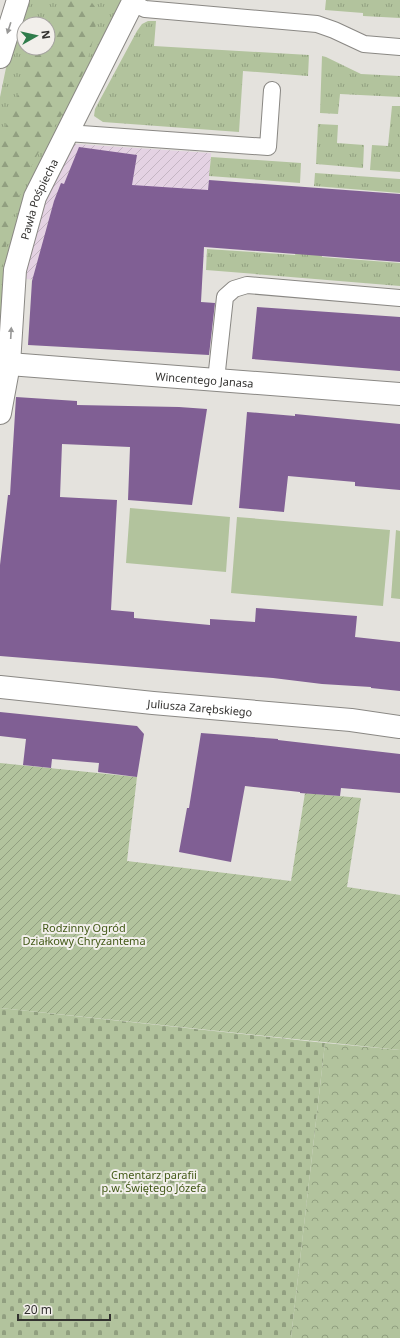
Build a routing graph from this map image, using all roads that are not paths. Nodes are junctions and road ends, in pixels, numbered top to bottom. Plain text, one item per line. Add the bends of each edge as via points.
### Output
1 (18, 0) edge
2 (133, 1) edge
3 (400, 47) edge
4 (0, 57) edge
5 (272, 90) dead end
6 (67, 133) junction
7 (400, 298) edge
8 (9, 364) junction
9 (216, 380) junction
10 (400, 394) edge
11 (0, 413) edge
12 (0, 687) edge
13 (400, 727) edge

1 -> 4 street
2 - 3 lane via 145,9 317,24 364,44
2 - 6 street, Pawła Pośpiecha
5 - 6 lane via 268,147
8 -> 6 street, Pawła Pośpiecha via 15,270 35,197
7 - 9 lane via 247,285 234,289 225,297
8 - 9 street, Wincentego Janasa
8 - 11 street, Pawła Pośpiecha
9 - 10 street, Wincentego Janasa
12 - 13 street, Juliusza Zarębskiego via 351,720

